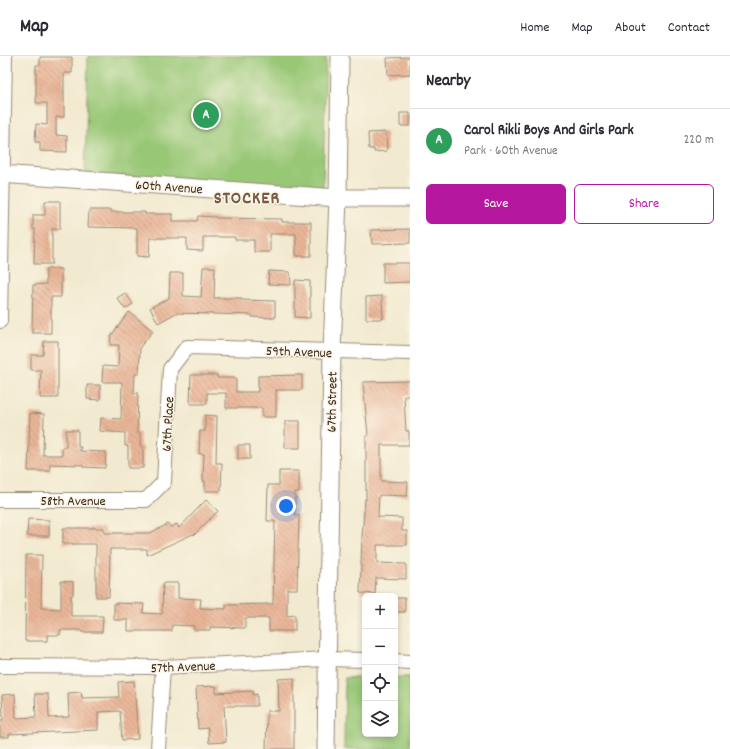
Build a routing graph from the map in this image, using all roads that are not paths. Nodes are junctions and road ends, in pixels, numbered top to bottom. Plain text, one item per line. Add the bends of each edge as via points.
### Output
1 (6, 56) edge
2 (340, 56) edge
3 (2, 174) edge
4 (338, 198) junction
5 (410, 198) edge
6 (0, 321) edge
7 (187, 347) joint
8 (332, 352) junction
9 (410, 354) edge
10 (0, 500) edge
11 (146, 500) joint
12 (327, 659) junction
13 (362, 660) edge
14 (398, 661) edge
15 (410, 662) edge
16 (0, 666) edge
17 (163, 667) junction
18 (158, 749) edge
19 (326, 749) edge

1 - 3 street
2 - 4 street, 67th Street
3 - 4 street, 60th Avenue
3 - 6 street
4 - 5 street, 60th Avenue
4 - 8 street, 67th Street
7 - 8 street, 59th Avenue
7 - 11 street, 67th Place via 170,369 164,482
8 - 9 street, 59th Avenue
8 - 12 street, 67th Street
10 - 11 street, 58th Avenue
12 - 13 street, 57th Avenue
12 - 17 street, 57th Avenue
12 - 19 street, 67th Street
14 - 15 street
16 - 17 street, 57th Avenue
17 - 18 street

